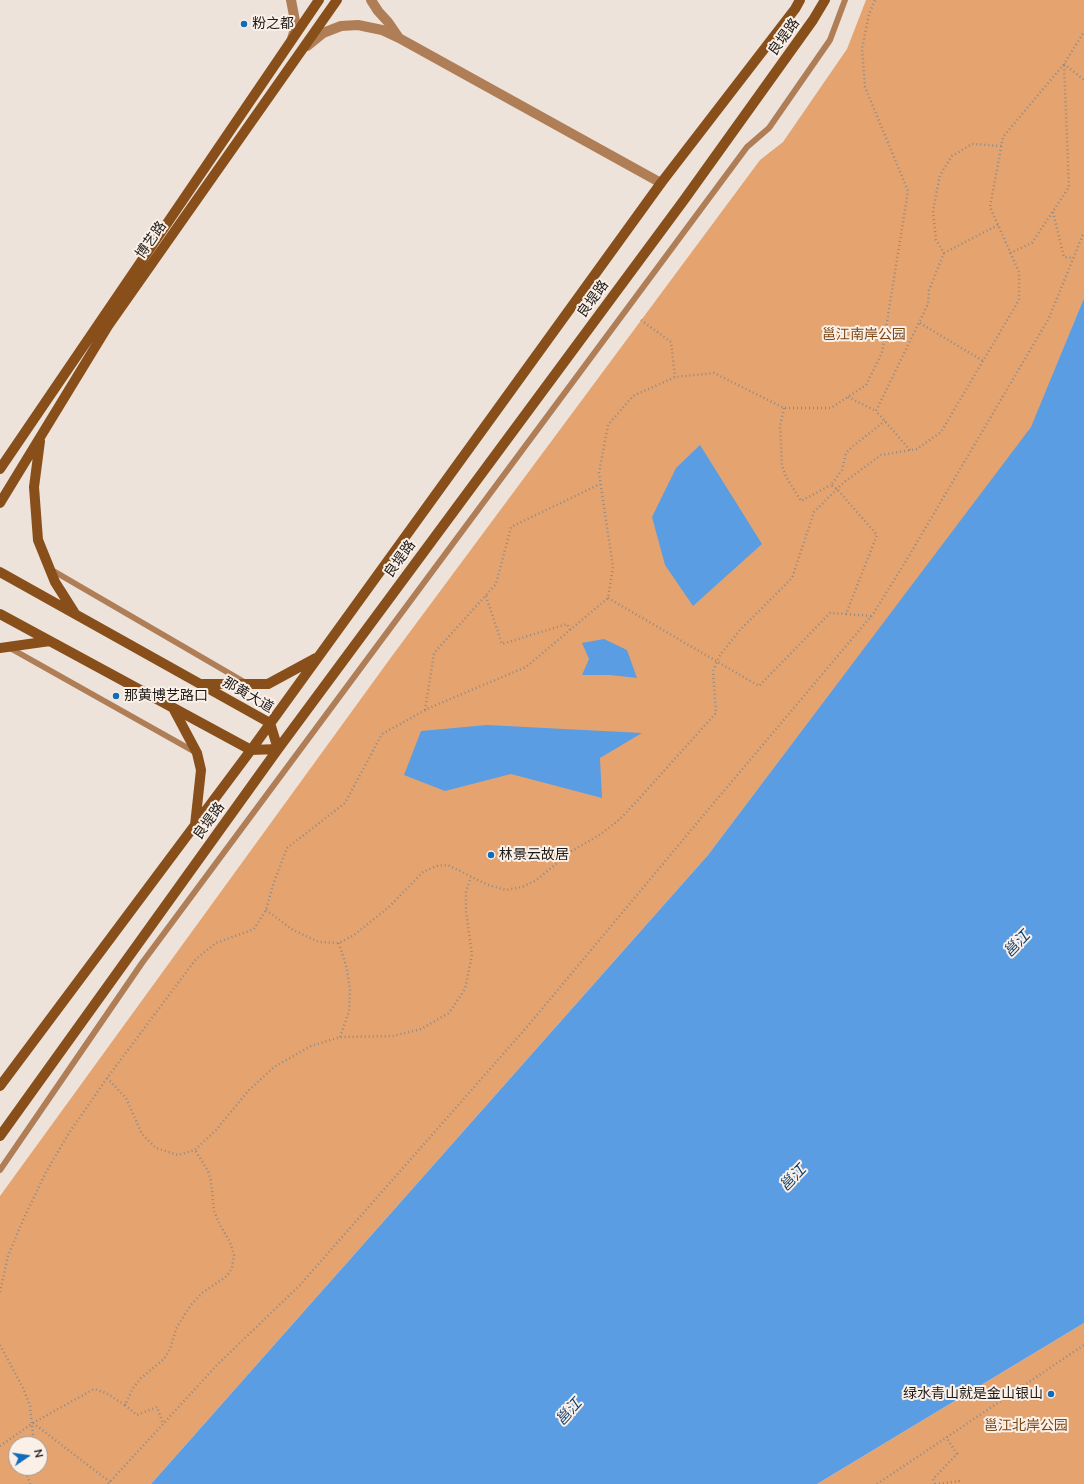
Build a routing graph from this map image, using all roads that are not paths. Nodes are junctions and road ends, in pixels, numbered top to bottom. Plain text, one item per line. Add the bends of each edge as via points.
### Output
1 (291, 0) edge
2 (319, 0) edge
3 (337, 0) edge
4 (371, 0) edge
5 (800, 0) edge
6 (825, 0) edge
7 (846, 0) edge
8 (399, 38) junction
9 (292, 42) junction
10 (302, 51) junction
11 (661, 183) junction
12 (40, 438) junction
13 (11, 452) junction
14 (0, 460) edge
15 (0, 469) edge
16 (0, 503) edge
17 (50, 568) junction
18 (0, 572) edge
19 (75, 613) junction
20 (0, 614) edge
21 (50, 641) junction
22 (4, 648) edge
23 (319, 656) junction
24 (200, 684) junction
25 (248, 684) junction
26 (173, 708) junction
27 (270, 723) junction
28 (278, 749) junction
29 (251, 750) junction
30 (197, 753) junction
31 (195, 826) junction
32 (0, 1086) edge
33 (0, 1136) edge
34 (0, 1170) edge

1 - 9 street via 295,20
2 - 9 main road, 博艺路
3 - 10 main road, 博艺路
4 - 8 street
5 - 11 main road, 良堤路
6 - 28 main road, 良堤路 via 684,200
7 - 34 lane via 830,40 769,128 746,147 231,842 142,963
8 - 10 street via 372,27 341,26 323,33
8 - 11 street
9 - 13 main road, 博艺路
10 - 12 main road, 博艺路 via 108,326
11 - 23 main road, 良堤路
12 - 16 main road, 博艺路
12 - 17 main road via 34,488 38,540
13 - 14 main road
13 - 15 main road, 博艺路
17 - 19 main road via 55,582
17 - 25 lane
18 - 19 main road, 那黄大道
19 - 24 main road, 那黄大道
20 - 21 main road
21 - 22 main road
21 - 26 main road
22 - 30 lane
23 - 25 main road via 268,684
23 - 27 main road, 良堤路
24 - 25 main road
24 - 27 main road, 那黄大道
26 - 29 main road
26 - 30 main road
27 - 28 main road, 那黄大道
27 - 29 main road, 良堤路
28 - 29 main road
28 - 33 main road, 良堤路
29 - 31 main road, 良堤路
30 - 31 main road via 201,770
31 - 32 main road, 良堤路

